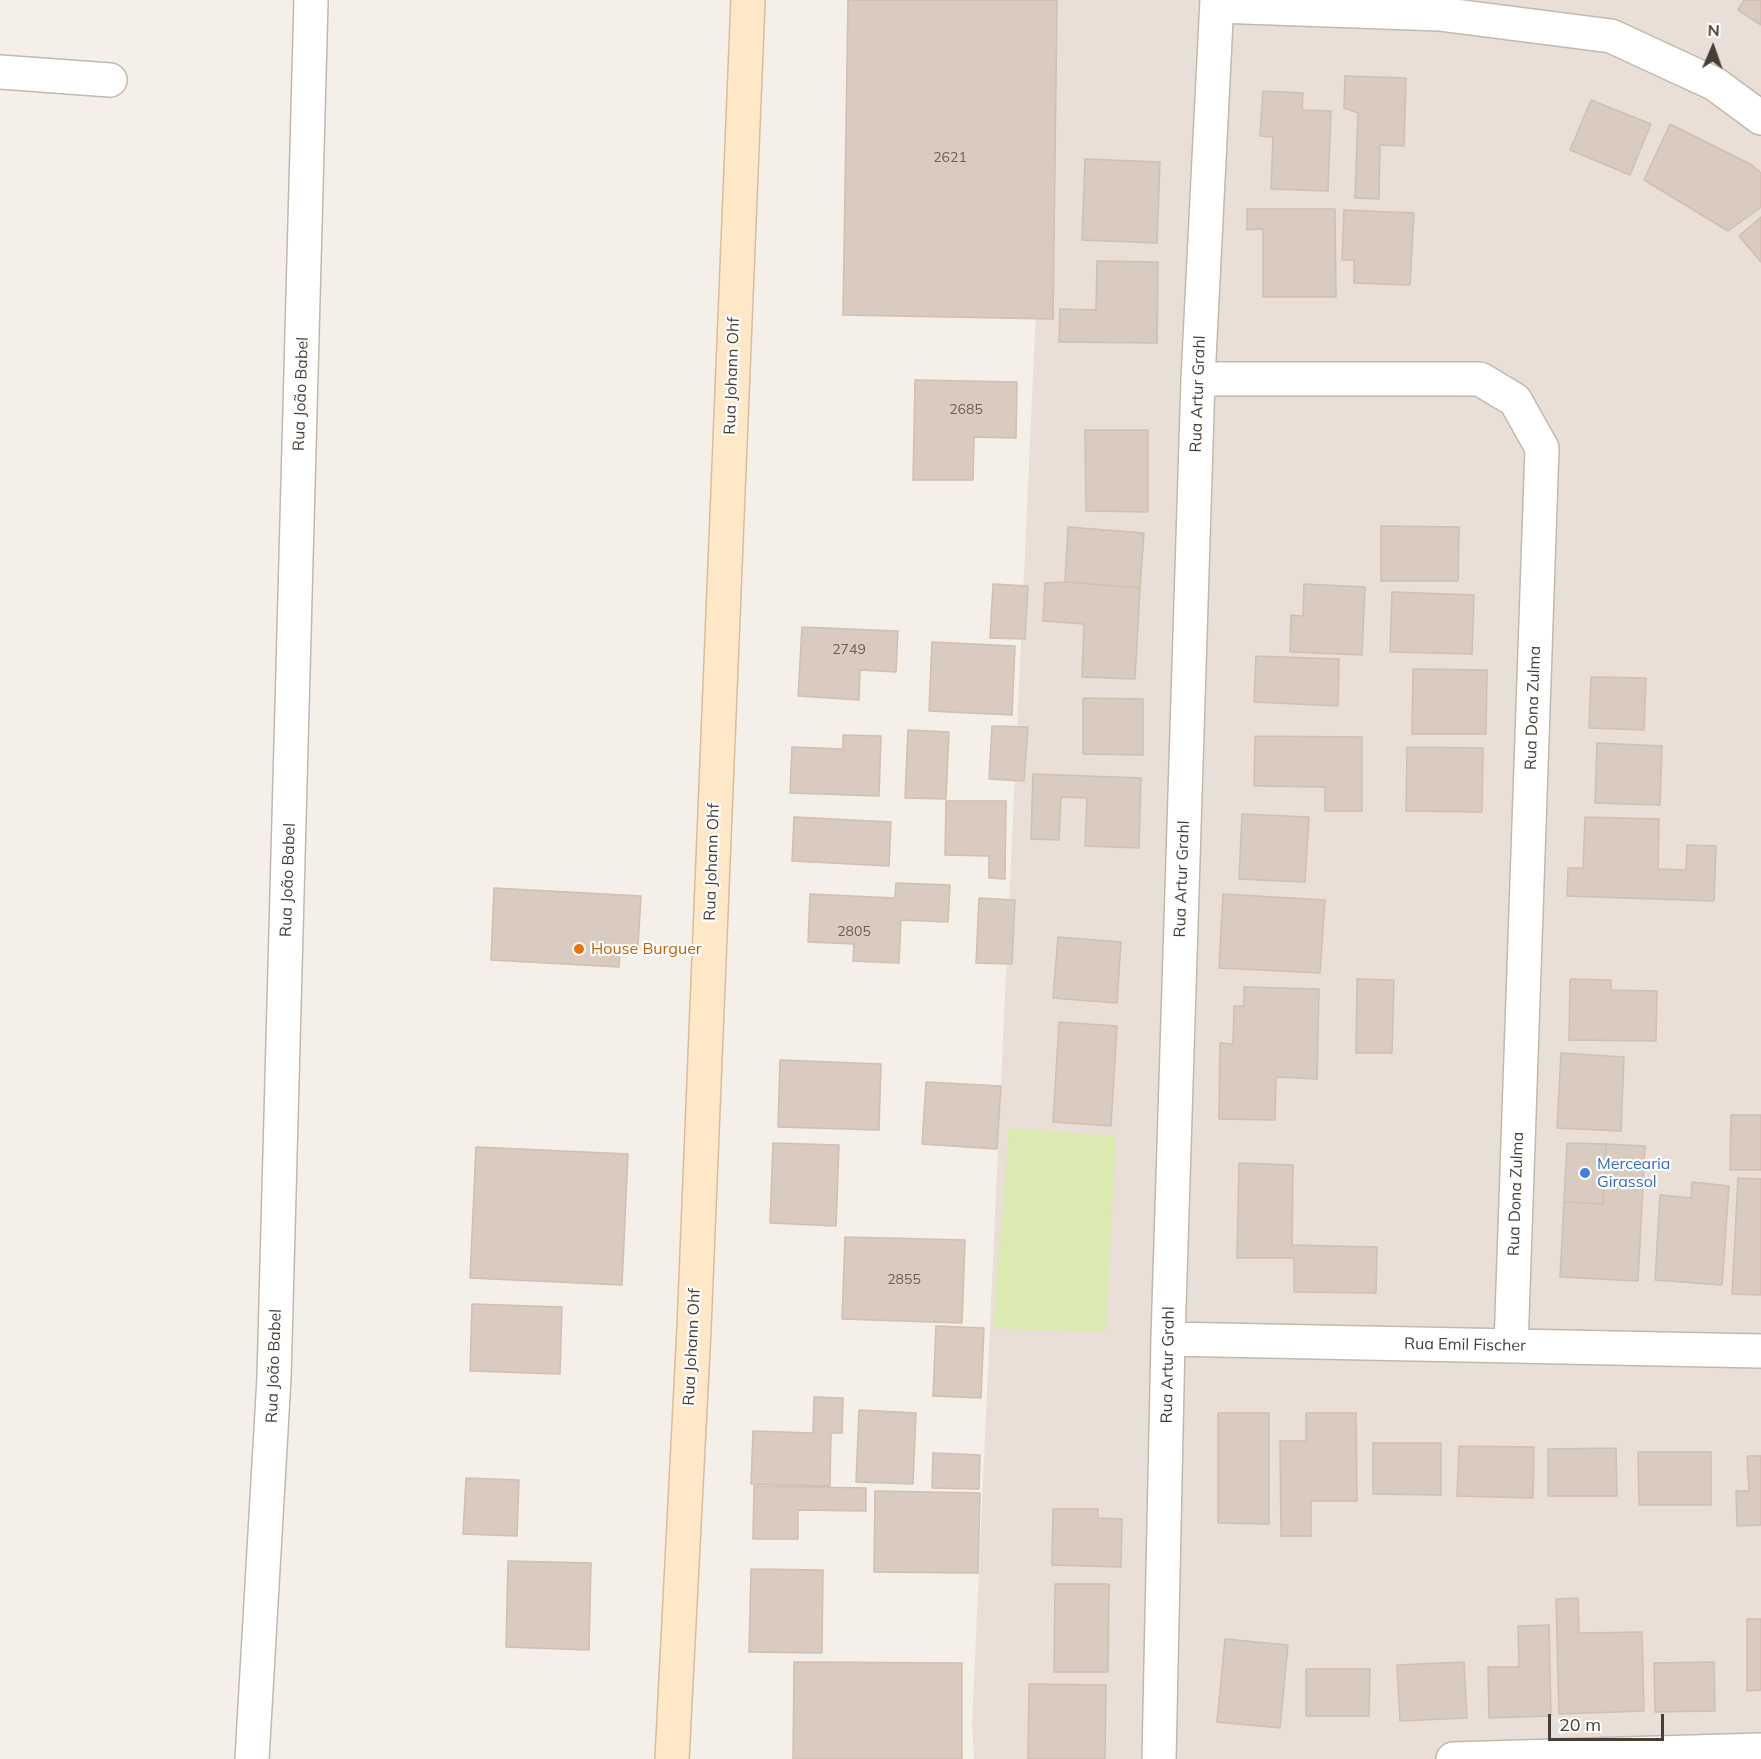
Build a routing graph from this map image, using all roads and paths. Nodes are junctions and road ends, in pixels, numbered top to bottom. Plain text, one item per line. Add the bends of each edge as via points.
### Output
1 (311, 0) edge
2 (748, 0) edge
3 (1217, 3) edge
4 (0, 72) edge
5 (110, 80) dead end
6 (1761, 118) edge
7 (1198, 379) junction
8 (1168, 1339) junction
9 (1511, 1346) junction
10 (1761, 1351) edge
11 (1761, 1750) edge
12 (252, 1759) edge
13 (672, 1759) edge
14 (1159, 1759) edge
15 (1453, 1759) edge

1 - 12 street, Rua João Babel via 274,1378
2 - 13 main road, Rua Johann Ohf via 694,1329
3 - 6 street via 1439,14 1611,36 1715,84
3 - 7 street, Rua Artur Grahl
4 - 5 street
7 - 8 street, Rua Artur Grahl
7 - 9 street, Rua Dona Zulma via 1480,379 1515,400 1542,448
8 - 9 street, Rua Emil Fischer
8 - 14 street, Rua Artur Grahl
9 - 10 street, Rua Emil Fischer
11 - 15 street

